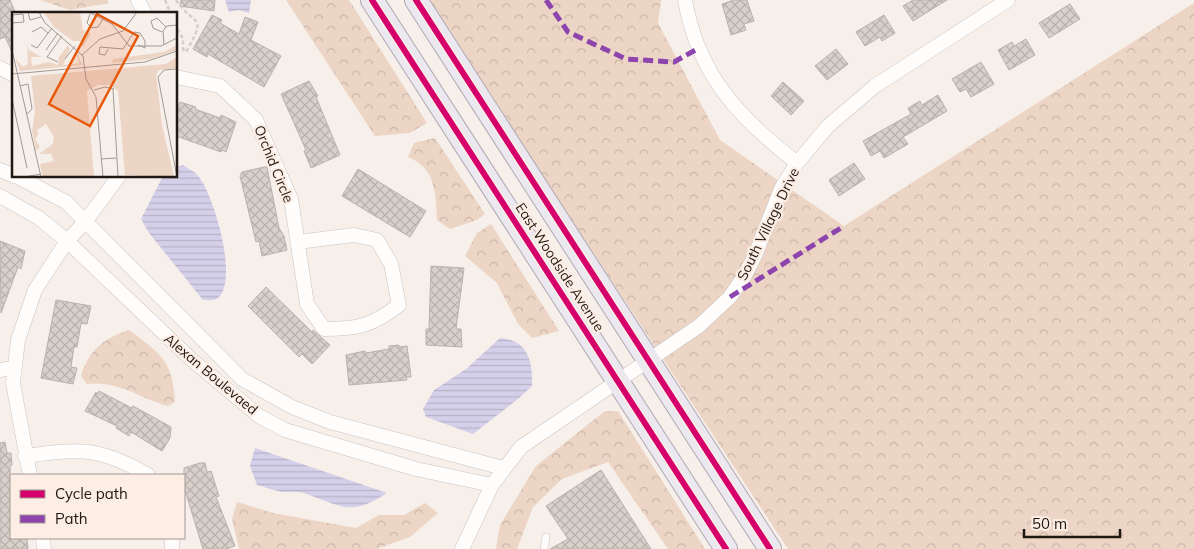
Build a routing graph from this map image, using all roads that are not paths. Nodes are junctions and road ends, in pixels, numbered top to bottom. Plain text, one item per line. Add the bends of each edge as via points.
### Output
1 (138, 0) edge
2 (372, 0) edge
3 (416, 0) edge
4 (685, 0) edge
5 (1008, 0) edge
6 (144, 12) edge
7 (0, 68) edge
8 (12, 74) edge
9 (178, 77) edge
10 (797, 163) junction
11 (0, 170) edge
12 (12, 175) edge
13 (19, 178) edge
14 (118, 178) edge
15 (0, 196) edge
16 (85, 222) junction
17 (67, 241) junction
18 (298, 242) junction
19 (649, 360) junction
20 (14, 368) junction
21 (0, 370) edge
22 (618, 380) junction
23 (312, 416) junction
24 (306, 436) junction
25 (25, 456) junction
26 (504, 468) junction
27 (30, 474) edge
28 (146, 474) edge
29 (492, 486) junction
30 (546, 537) dead end
31 (462, 549) edge
32 (544, 549) edge
33 (726, 549) edge
34 (770, 549) edge

1 - 6 street
2 - 22 main road, East Woodside Avenue
3 - 19 main road, East Woodside Avenue
4 - 10 street via 699,48 719,89 749,124
5 - 10 street, South Village Drive via 858,99 828,126
7 - 8 street
9 - 18 street, Orchid Circle via 220,86 256,120 291,199
10 - 19 street, South Village Drive via 781,189 745,274 730,297 699,326
11 - 12 street, Alexan Boulevaed
13 - 16 street, Alexan Boulevaed via 66,202
14 - 16 street
15 - 17 street, Alexan Boulevaed via 39,218
16 - 17 street
16 - 23 street, Alexan Boulevaed via 242,379
17 - 20 street via 35,290 18,340
17 - 24 street, Alexan Boulevaed via 192,360 259,416 285,430
18 - 18 street, Orchid Circle via 354,235 377,240 391,264 399,305 378,321 349,329 324,329 307,304
19 - 22 street, South Village Drive
19 - 34 main road, East Woodside Avenue
20 - 21 street
20 - 25 street via 12,383
22 - 26 street, South Village Drive via 531,438
22 - 33 main road, East Woodside Avenue
23 - 24 street
23 - 26 street, Alexan Boulevaed
24 - 29 street, Alexan Boulevaed via 416,469
25 - 27 street
25 - 28 street via 90,450 121,459
26 - 29 street, South Village Drive
29 - 31 street, South Village Drive
30 - 32 lane

